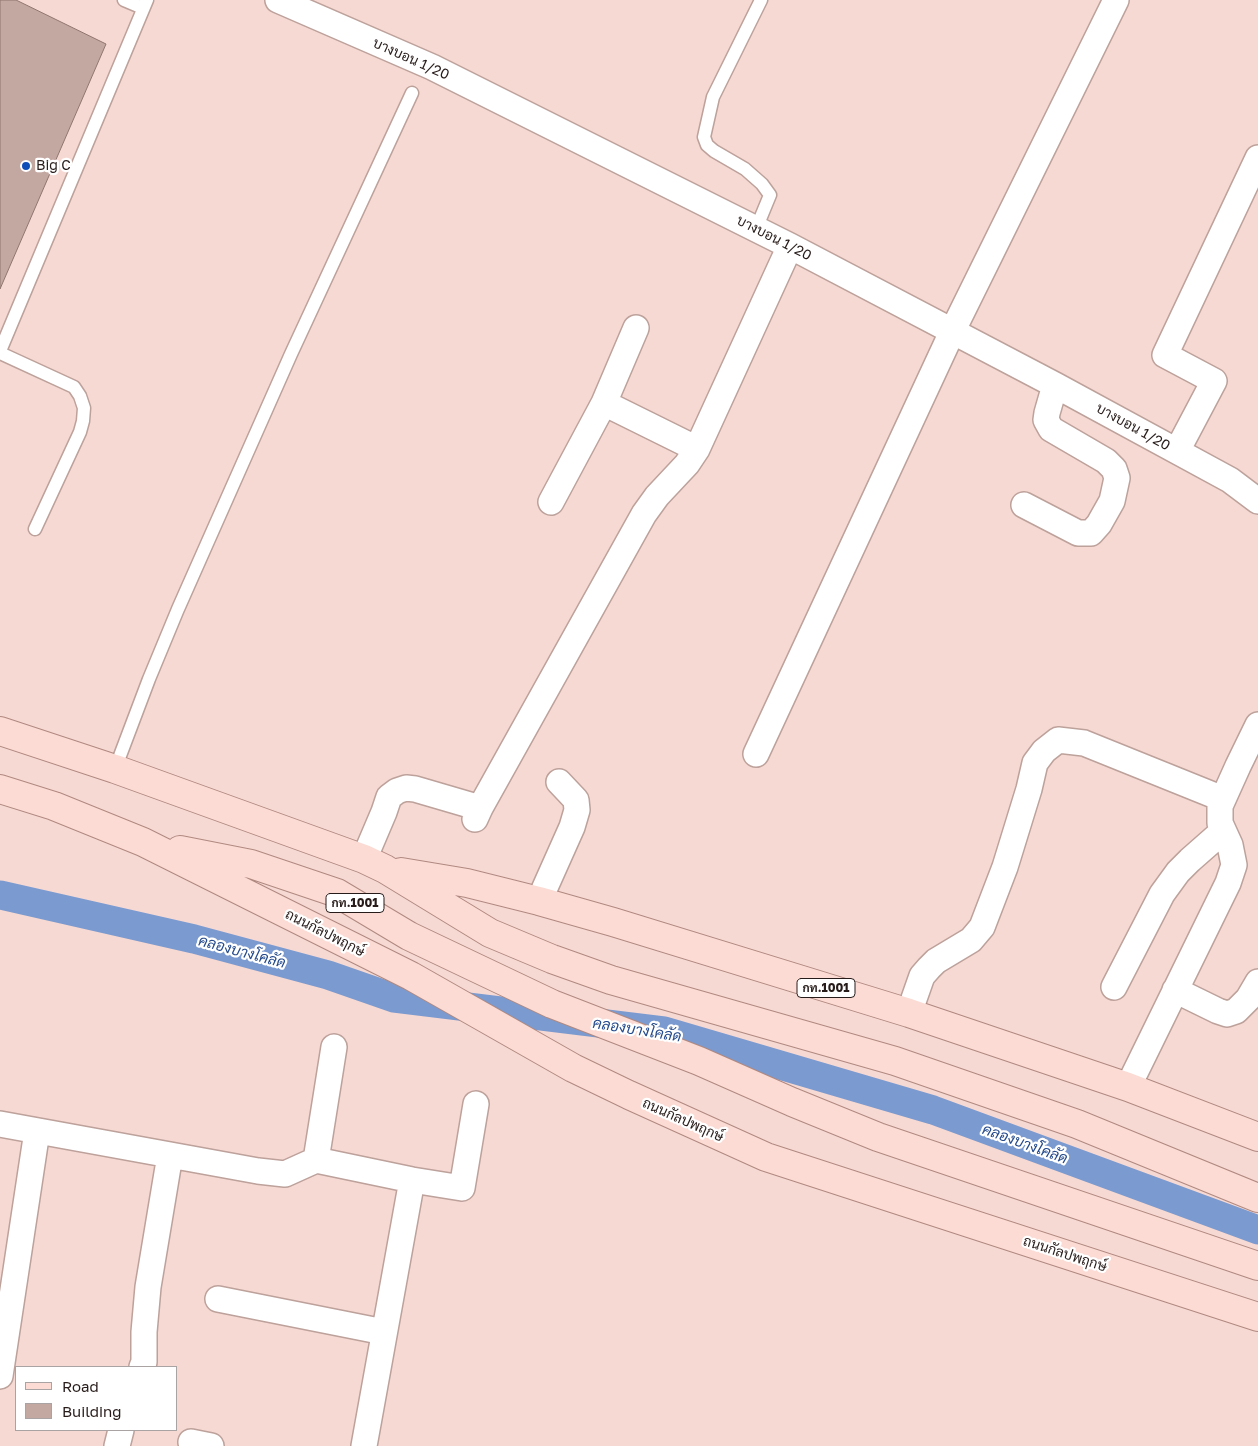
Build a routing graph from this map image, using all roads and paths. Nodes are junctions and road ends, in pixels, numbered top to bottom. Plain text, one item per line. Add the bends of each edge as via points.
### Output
1 (124, 0) edge
2 (278, 0) edge
3 (761, 0) edge
4 (1116, 0) edge
5 (145, 4) edge
6 (412, 93) dead end
7 (1258, 158) edge
8 (756, 229) junction
9 (790, 246) junction
10 (636, 328) dead end
11 (953, 330) junction
12 (0, 352) edge
13 (1055, 385) junction
14 (604, 403) junction
15 (697, 449) junction
16 (1176, 451) junction
17 (1258, 501) edge
18 (551, 502) dead end
19 (1024, 505) dead end
20 (35, 529) dead end
21 (1258, 725) edge
22 (0, 731) edge
23 (756, 754) dead end
24 (115, 770) junction
25 (560, 782) dead end
26 (0, 789) edge
27 (1223, 799) junction
28 (1224, 831) junction
29 (143, 842) junction
30 (374, 864) junction
31 (539, 901) junction
32 (1258, 982) edge
33 (1114, 987) dead end
34 (1175, 990) junction
35 (909, 1013) junction
36 (334, 1047) dead end
37 (1128, 1087) junction
38 (476, 1104) dead end
39 (0, 1124) edge
40 (37, 1131) junction
41 (1258, 1137) edge
42 (170, 1155) junction
43 (316, 1160) junction
44 (412, 1180) junction
45 (1258, 1198) edge
46 (1258, 1266) edge
47 (218, 1299) dead end
48 (1258, 1316) edge
49 (384, 1332) junction
50 (142, 1366) edge
51 (0, 1376) edge
52 (121, 1431) edge
53 (118, 1446) edge
54 (364, 1446) edge

1 - 5 lane
2 - 8 street, บางบอน 1/20 via 432,67
3 - 8 lane via 713,98 704,137 707,145 744,169 770,195
4 - 11 street
5 - 12 lane
6 - 24 lane via 186,590 148,679
7 - 16 street via 1165,355 1214,381
8 - 9 street, บางบอน 1/20
9 - 11 street, บางบอน 1/20
9 - 15 street
10 - 14 street
11 - 13 street, บางบอน 1/20
11 - 23 street
12 - 20 lane via 74,387 84,408 80,432
13 - 16 street, บางบอน 1/20
13 - 19 street via 1046,420 1051,429 1114,469 1117,478 1112,501 1091,533 1078,533
14 - 15 street
14 - 18 street
15 - 30 street via 644,514 477,813 414,789 397,791 389,797 384,812
16 - 17 street, บางบอน 1/20 via 1230,480
21 - 27 street
22 - 24 main road, กท.1001
24 - 30 main road, กท.1001
25 - 31 street via 576,800 577,810
26 - 29 main road, ถนนกัลปพฤกษ์ / กท.1001 via 54,806
27 - 28 street via 1220,823
27 - 35 street via 1084,743 1058,740 1035,762 1005,867 982,927 971,940 928,968
28 - 33 street via 1184,866 1162,894
28 - 34 street via 1234,864 1228,883
29 - 46 main road, ถนนกัลปพฤกษ์ / กท.1001 via 251,864 337,893 409,936 552,1004 699,1061 878,1137
29 - 48 main road, ถนนกัลปพฤกษ์ / กท.1001 via 411,976 573,1068 766,1157
30 - 31 main road, กท.1001
30 - 45 main road, กท.1001 via 490,933 552,959 611,980 895,1061 1077,1124
31 - 35 main road, กท.1001
32 - 34 street via 1236,1011 1228,1014
34 - 37 street
35 - 37 main road, กท.1001
36 - 43 street
37 - 41 main road, กท.1001
38 - 44 street via 462,1188
39 - 40 street
40 - 42 street
40 - 51 street
42 - 43 street via 285,1174
42 - 50 street via 148,1287
43 - 44 street
44 - 49 street
47 - 49 street
49 - 54 street
52 - 53 street

